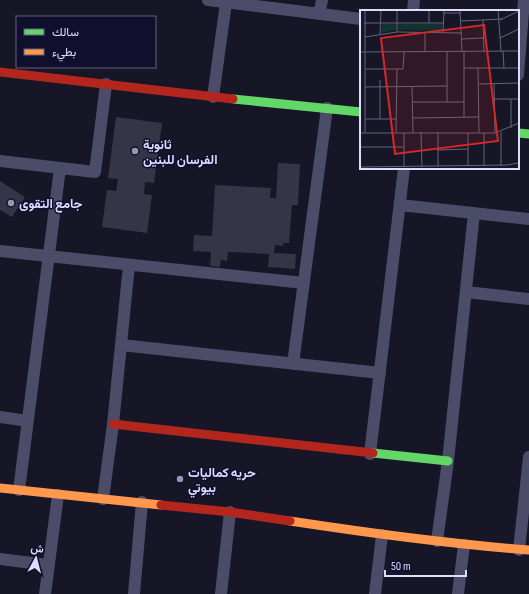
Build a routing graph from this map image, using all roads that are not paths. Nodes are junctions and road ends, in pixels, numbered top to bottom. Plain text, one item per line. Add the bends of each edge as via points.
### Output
1 (208, 0) edge
2 (322, 0) edge
3 (414, 0) edge
4 (524, 0) edge
5 (226, 3) junction
6 (413, 10) edge
7 (319, 14) junction
8 (360, 19) edge
9 (519, 57) edge
10 (0, 72) edge
11 (106, 84) junction
12 (213, 97) junction
13 (327, 108) junction
14 (360, 112) edge
15 (519, 133) edge
16 (529, 134) edge
17 (0, 161) edge
18 (60, 168) junction
19 (404, 169) edge
20 (400, 205) junction
21 (474, 212) junction
22 (529, 219) edge
23 (0, 251) edge
24 (49, 256) junction
25 (130, 265) junction
26 (304, 283) junction
27 (466, 292) junction
28 (529, 299) edge
29 (121, 345) junction
30 (293, 364) junction
31 (380, 373) junction
32 (0, 418) edge
33 (28, 421) junction
34 (113, 424) junction
35 (370, 454) junction
36 (529, 457) edge
37 (448, 461) junction
38 (0, 488) edge
39 (19, 490) junction
40 (58, 495) junction
41 (102, 499) junction
42 (142, 502) junction
43 (230, 512) junction
44 (382, 535) junction
45 (437, 541) junction
46 (464, 545) junction
47 (524, 550) edge
48 (0, 558) edge
49 (48, 565) junction
50 (45, 594) edge
51 (134, 594) edge
52 (221, 594) edge
53 (375, 594) edge
54 (458, 594) edge

1 - 5 street
2 - 7 street
3 - 6 street
4 - 9 street
5 - 7 street
5 - 12 street
7 - 8 street
10 - 11 street
11 - 12 street
11 - 18 street via 94,172
12 - 13 street
13 - 14 street
13 - 26 street
15 - 16 street
17 - 18 street
18 - 24 street
19 - 20 street
20 - 21 street
20 - 31 street
21 - 22 street
21 - 27 street
23 - 24 street
24 - 25 street
24 - 33 street
25 - 26 street
25 - 29 street
26 - 30 street
27 - 28 street
27 - 37 street
29 - 30 street
29 - 34 street
30 - 31 street
31 - 35 street
32 - 33 street
33 - 39 street
34 - 35 street
34 - 41 street
35 - 37 street
36 - 47 street
37 - 45 street
38 - 39 street
39 - 40 street
40 - 41 street
40 - 49 street
41 - 42 street
42 - 43 street
42 - 51 street
43 - 44 street
43 - 52 street
44 - 45 street
44 - 53 street
45 - 46 street
46 - 47 street
46 - 54 street
48 - 49 street
49 - 50 street

